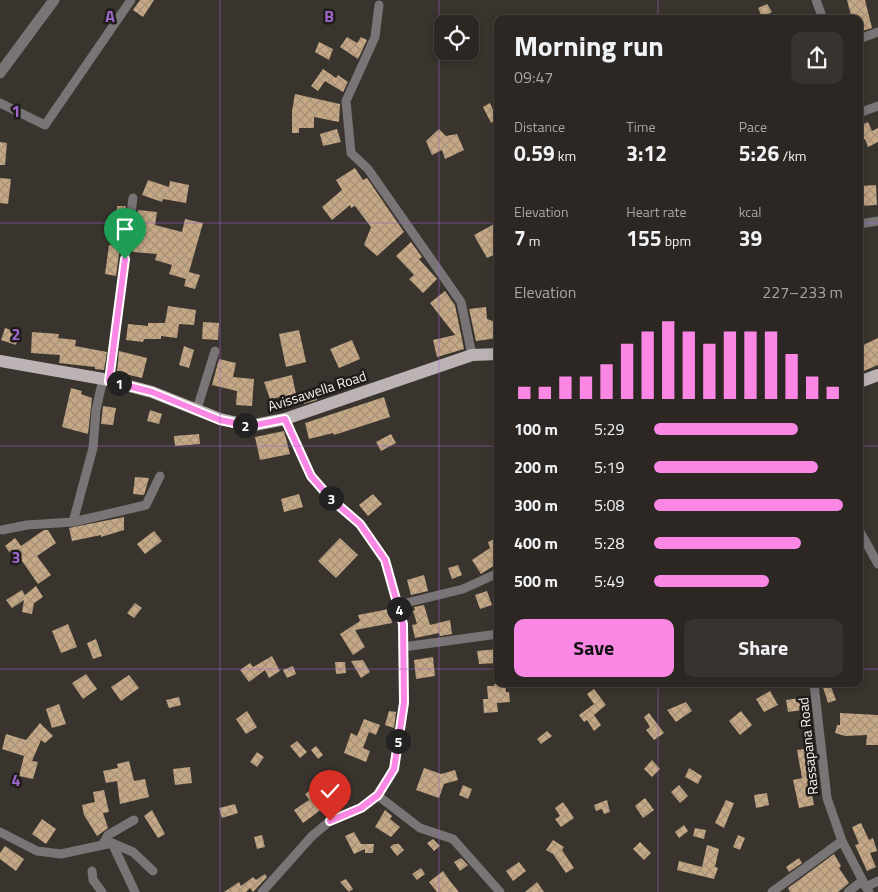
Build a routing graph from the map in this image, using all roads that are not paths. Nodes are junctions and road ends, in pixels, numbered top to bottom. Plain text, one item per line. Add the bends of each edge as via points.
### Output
1 (54, 0) edge
2 (131, 0) edge
3 (816, 0) edge
4 (379, 5) dead end
5 (822, 15) edge
6 (878, 32) edge
7 (863, 38) edge
8 (0, 73) edge
9 (0, 103) edge
10 (878, 106) edge
11 (863, 112) edge
12 (133, 198) dead end
13 (878, 221) edge
14 (863, 223) edge
15 (215, 351) dead end
16 (494, 354) edge
17 (472, 355) junction
18 (0, 360) edge
19 (878, 376) edge
20 (106, 380) junction
21 (863, 381) edge
22 (198, 409) junction
23 (285, 419) junction
24 (160, 476) dead end
25 (73, 522) junction
26 (2, 530) dead end
27 (863, 537) edge
28 (878, 564) edge
29 (494, 575) edge
30 (398, 605) junction
31 (494, 635) edge
32 (404, 648) junction
33 (814, 687) edge
34 (378, 795) junction
35 (134, 820) dead end
36 (0, 832) edge
37 (842, 841) junction
38 (108, 844) junction
39 (92, 870) dead end
40 (153, 871) dead end
41 (878, 881) edge
42 (866, 886) edge
43 (102, 892) edge
44 (135, 892) edge
45 (262, 892) edge
46 (500, 892) edge
47 (772, 892) edge
48 (848, 892) edge

1 - 8 street
2 - 9 street via 45,125
3 - 5 street
4 - 17 street via 375,37 346,101 351,152 368,170 461,302
6 - 7 street
10 - 11 street
12 - 20 street
13 - 14 street
15 - 22 street
16 - 17 main road, Avissawella Road
17 - 23 main road, Avissawella Road
18 - 20 main road, Avissawella Road
19 - 21 main road
20 - 22 main road, Avissawella Road
20 - 25 street via 96,410 92,448
22 - 23 main road, Avissawella Road via 220,420 250,426
23 - 30 street via 311,476 360,524 385,560
24 - 25 street via 146,505
25 - 26 street
27 - 28 street
29 - 30 street via 463,590
30 - 32 street
31 - 32 street
32 - 34 street via 404,703 394,769
33 - 37 street, Rassapana Road via 827,798
34 - 45 street via 361,808 330,821 312,836
34 - 46 street via 420,828 453,839
35 - 38 street via 108,835
36 - 38 street via 37,852 61,854
37 - 42 street, Rassapana Road
37 - 47 street
38 - 40 street via 133,852
38 - 44 street
39 - 43 street via 93,880
41 - 42 street
42 - 48 street

